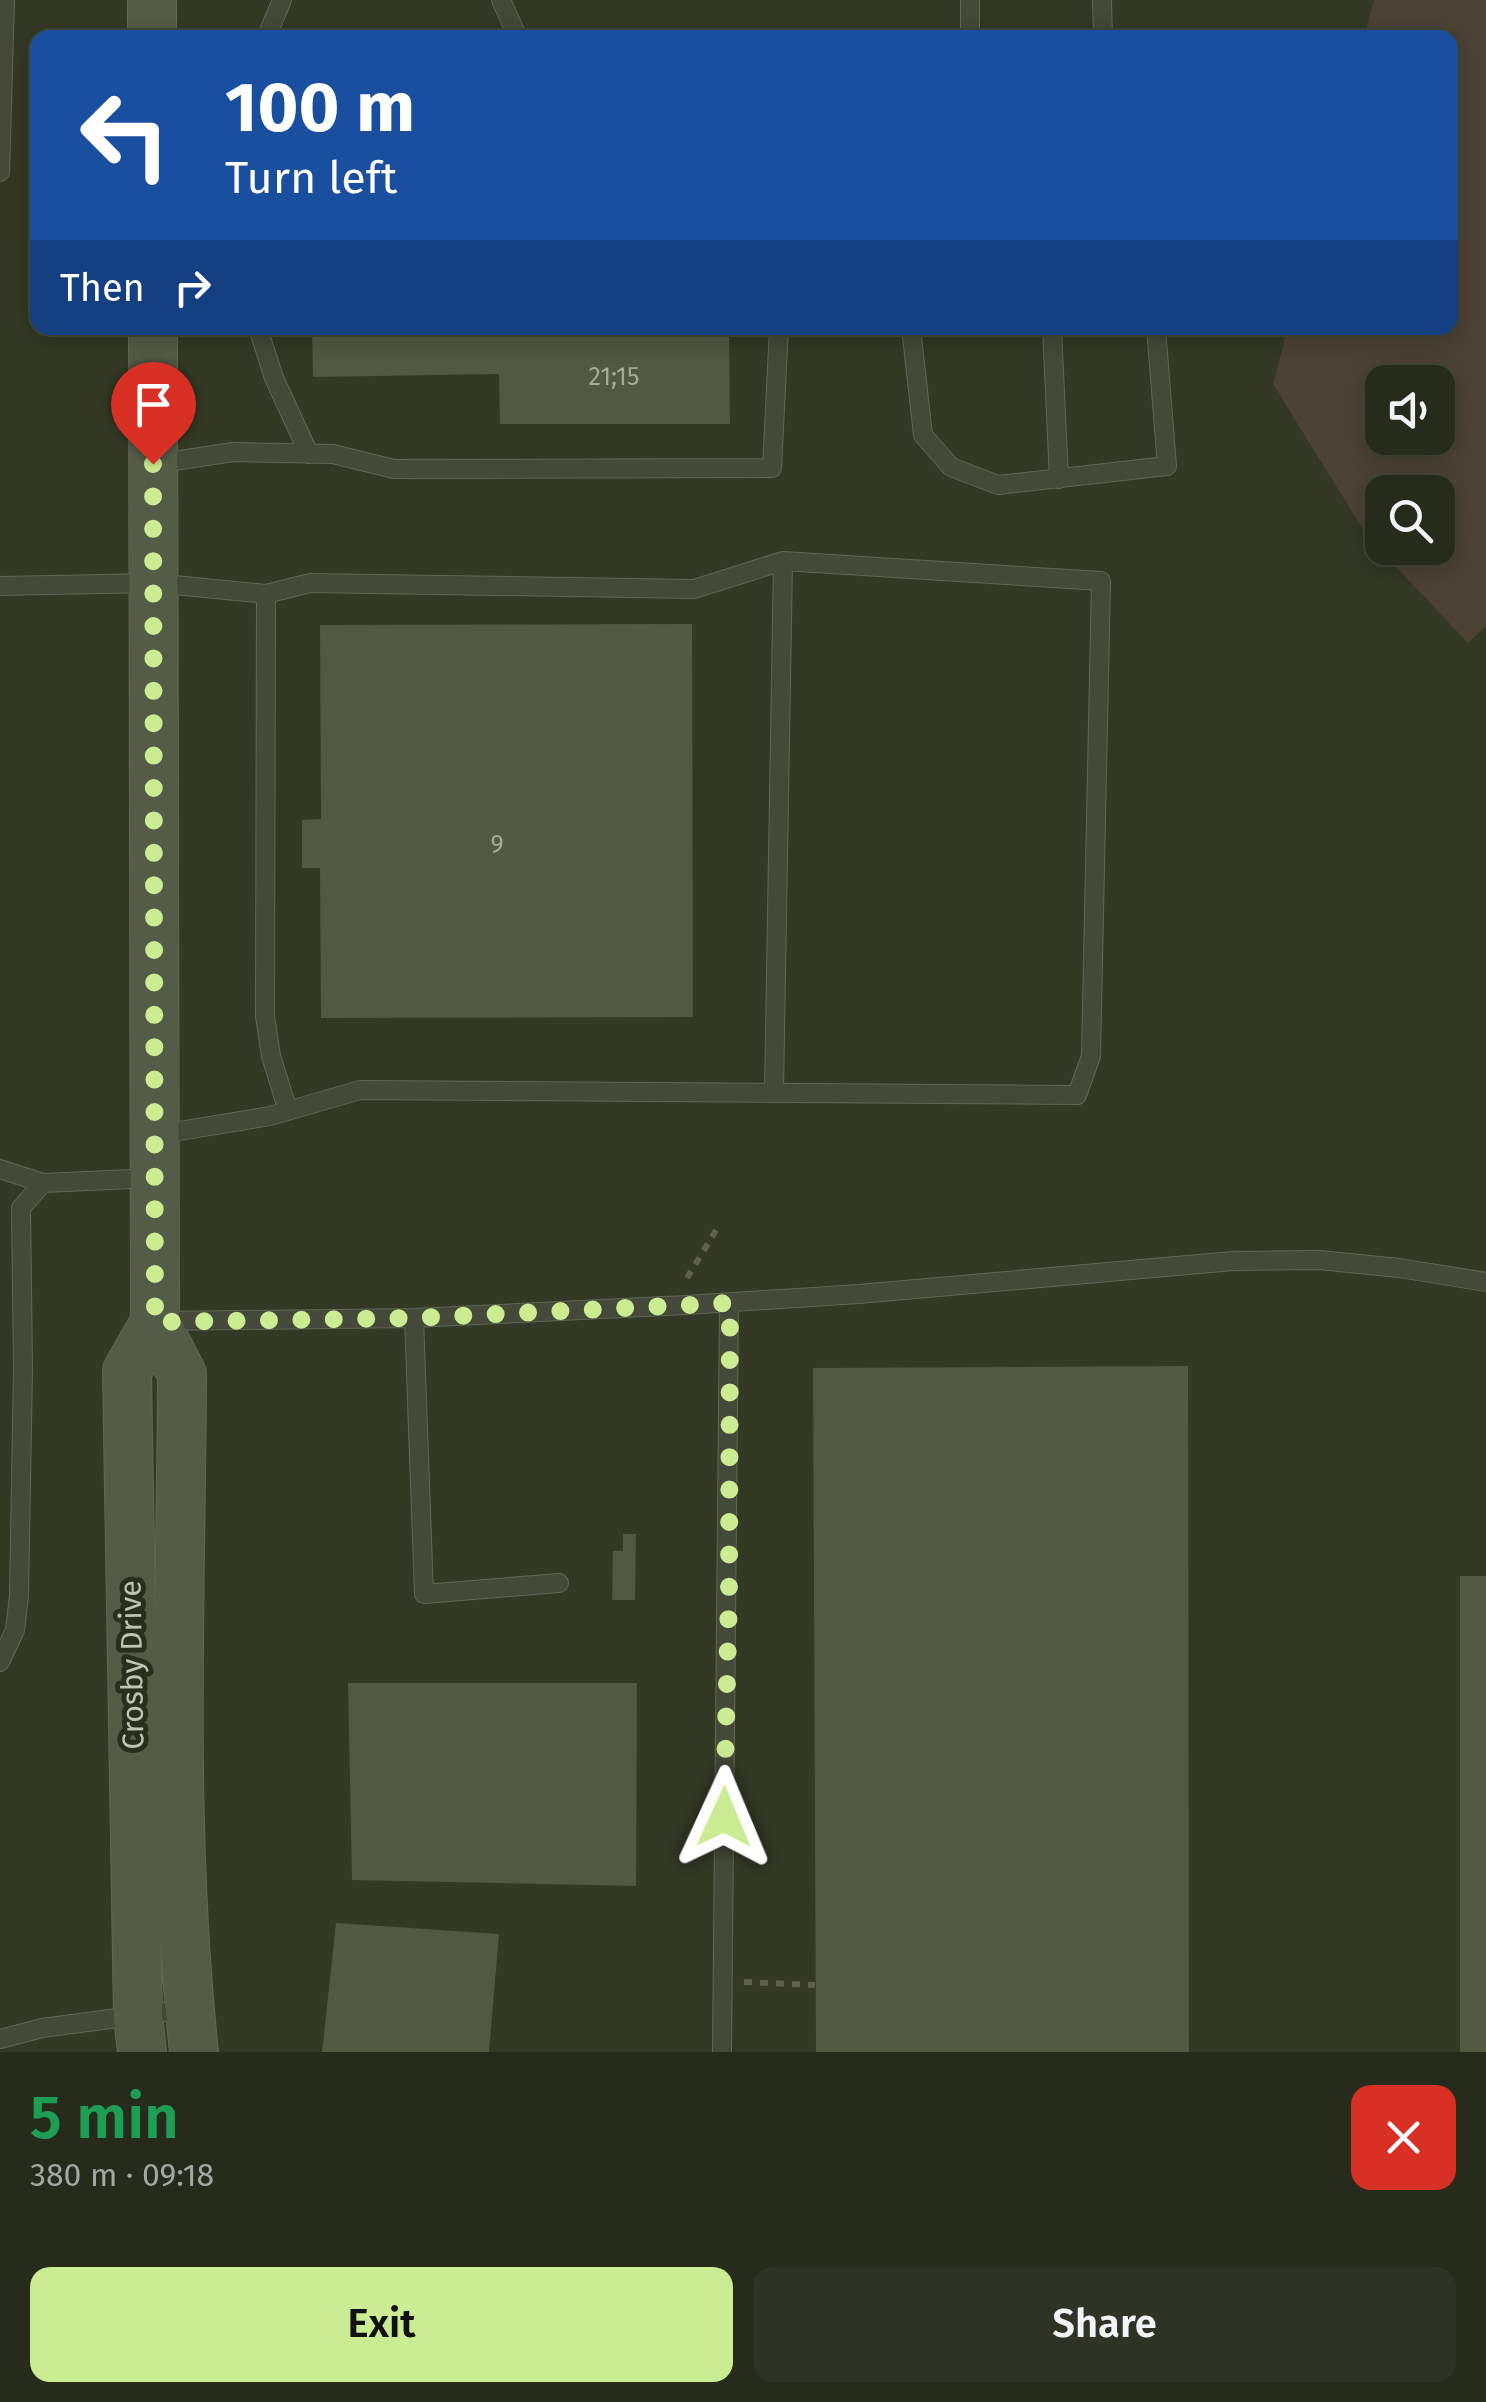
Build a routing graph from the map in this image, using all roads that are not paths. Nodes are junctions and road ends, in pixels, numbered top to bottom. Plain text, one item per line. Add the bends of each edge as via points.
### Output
1 (5, 0) edge
2 (152, 0) edge
3 (282, 0) edge
4 (501, 0) edge
5 (970, 0) edge
6 (1102, 0) edge
7 (152, 30) edge
8 (269, 30) edge
9 (514, 30) edge
10 (970, 30) edge
11 (1103, 30) edge
12 (0, 172) edge
13 (153, 335) edge
14 (260, 335) edge
15 (778, 335) edge
16 (912, 335) edge
17 (1052, 335) edge
18 (1157, 335) edge
19 (309, 454) junction
20 (153, 464) junction
21 (1059, 478) junction
22 (783, 561) junction
23 (154, 583) junction
24 (0, 586) edge
25 (266, 594) junction
26 (774, 1093) junction
27 (288, 1111) junction
28 (155, 1156) junction
29 (0, 1168) edge
30 (43, 1182) junction
31 (1486, 1282) edge
32 (730, 1303) junction
33 (414, 1318) junction
34 (155, 1322) junction
35 (559, 1583) dead end
36 (0, 1662) edge
37 (192, 2031) edge
38 (140, 2034) edge
39 (0, 2039) edge
40 (722, 2052) edge

1 - 12 lane
2 - 7 main road
3 - 8 lane
4 - 9 lane
5 - 10 lane
6 - 11 lane
13 - 20 main road, Crosby Drive
14 - 19 lane
15 - 19 lane via 772,468 394,469
16 - 21 lane via 924,435 951,466 998,486
17 - 21 lane
18 - 21 lane via 1168,466
19 - 20 lane via 233,452
20 - 23 main road, Crosby Drive
22 - 25 lane via 694,589 310,583
22 - 26 lane
22 - 26 lane via 1101,581 1091,1056 1077,1095
23 - 24 lane
23 - 25 lane
23 - 28 main road, Crosby Drive
25 - 27 lane via 265,1016
26 - 27 lane via 360,1090
27 - 28 lane
28 - 30 lane
28 - 34 main road, Crosby Drive
29 - 30 lane
30 - 36 lane via 21,1208 19,1596 15,1630
31 - 32 lane via 1319,1260 1233,1262
32 - 33 lane
32 - 40 lane
33 - 34 lane
33 - 35 lane via 424,1594
34 - 37 main road, Crosby Drive via 182,1374 181,1784
34 - 38 main road, Crosby Drive via 127,1371
37 - 38 lane, Crosby Drive
38 - 39 lane via 42,2028

